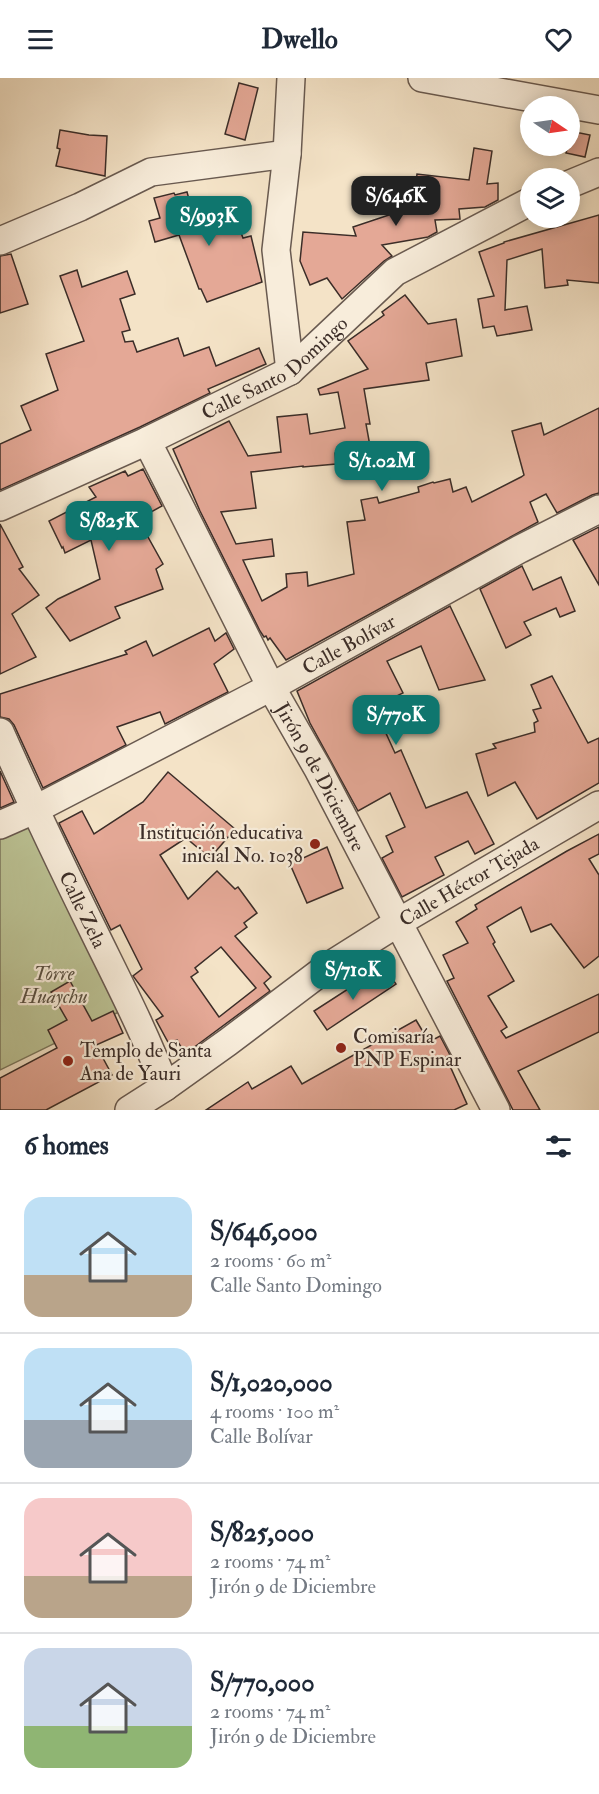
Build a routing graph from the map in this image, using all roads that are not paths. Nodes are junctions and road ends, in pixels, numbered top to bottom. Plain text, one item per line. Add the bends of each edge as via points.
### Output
1 (291, 78) edge
2 (422, 78) edge
3 (599, 110) edge
4 (287, 154) junction
5 (599, 172) edge
6 (580, 180) edge
7 (520, 207) edge
8 (0, 241) edge
9 (290, 371) junction
10 (147, 441) junction
11 (0, 507) edge
12 (599, 509) edge
13 (271, 687) junction
14 (0, 732) edge
15 (599, 805) edge
16 (34, 810) junction
17 (0, 825) edge
18 (399, 922) junction
19 (165, 1087) junction
20 (139, 1107) edge
21 (496, 1110) edge

1 - 4 street
2 - 3 street
4 - 8 street via 152,172
4 - 9 street via 276,250
5 - 6 street
7 - 9 street, Calle Santo Domingo via 395,272
9 - 10 street, Calle Santo Domingo
10 - 11 street, Calle Santo Domingo
10 - 13 street, Jirón 9 de Diciembre
12 - 13 street, Calle Bolívar
13 - 16 street, Calle Bolívar
13 - 18 street, Jirón 9 de Diciembre
14 - 16 street, Calle Zela
15 - 18 street, Calle Héctor Tejada
16 - 17 street, Calle Bolívar
16 - 19 street, Calle Zela
18 - 19 street, Calle Héctor Tejada via 326,969
18 - 21 street, Jirón 9 de Diciembre
19 - 20 street, Calle Héctor Tejada

